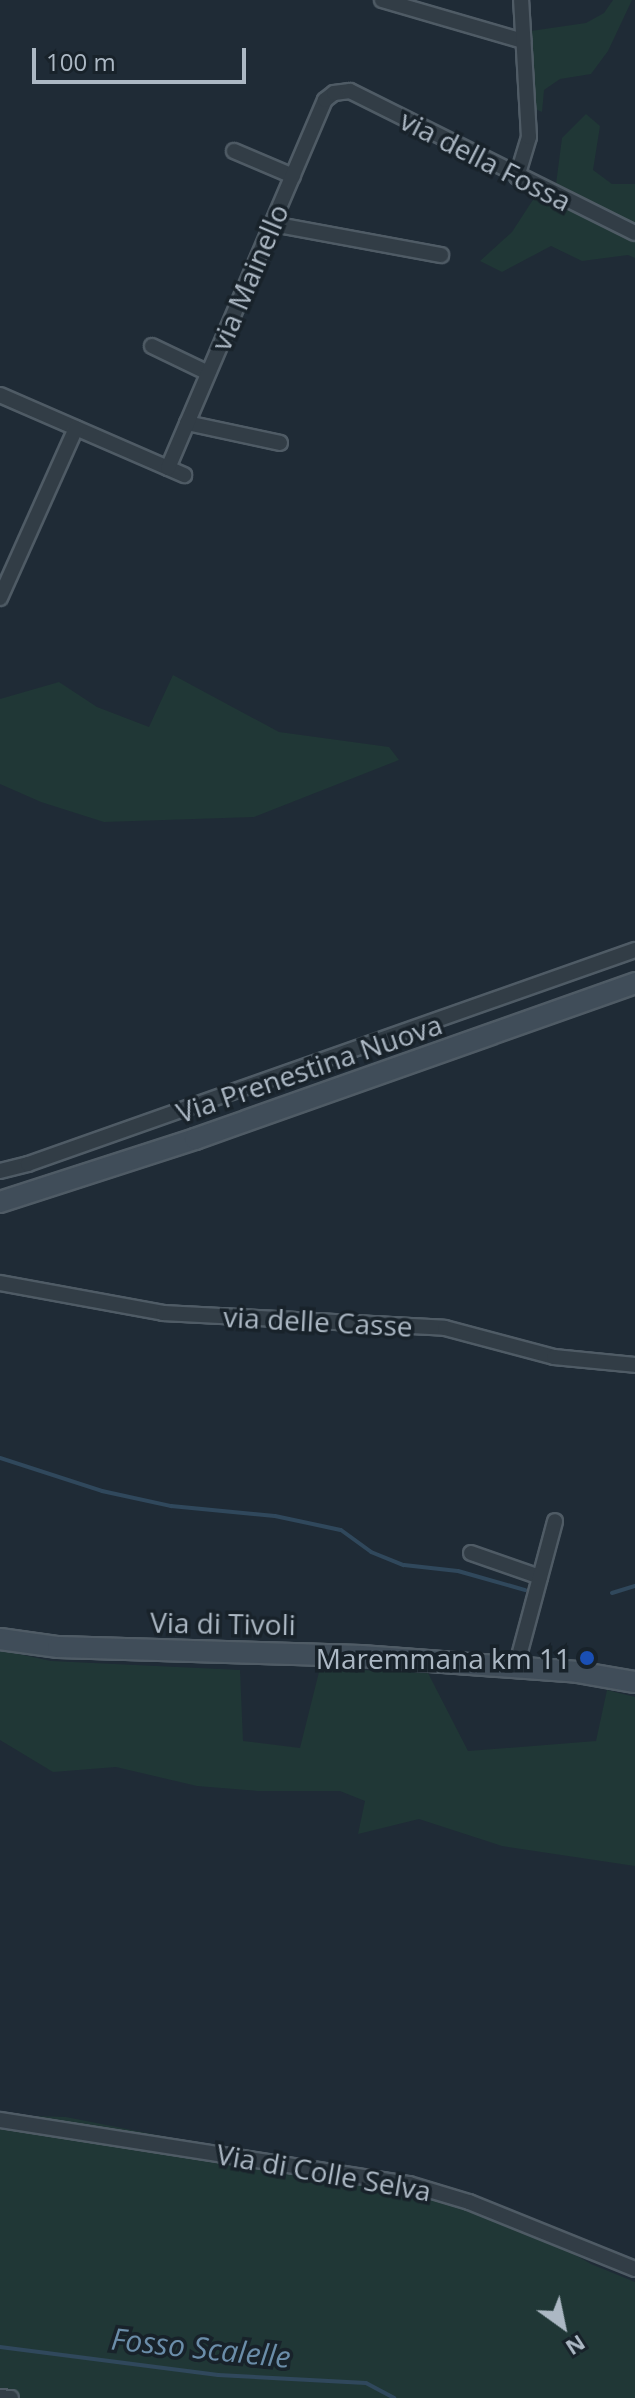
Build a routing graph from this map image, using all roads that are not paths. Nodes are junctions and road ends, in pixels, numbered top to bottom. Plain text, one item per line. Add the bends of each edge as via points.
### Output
1 (382, 0) edge
2 (521, 0) edge
3 (523, 41) junction
4 (337, 91) joint
5 (234, 151) dead end
6 (293, 176) junction
7 (517, 177) junction
8 (272, 224) junction
9 (635, 233) edge
10 (441, 255) dead end
11 (152, 346) dead end
12 (208, 373) junction
13 (0, 395) edge
14 (187, 423) junction
15 (76, 428) junction
16 (280, 443) dead end
17 (168, 468) junction
18 (184, 475) dead end
19 (0, 598) edge
20 (635, 950) edge
21 (635, 983) edge
22 (0, 1171) edge
23 (0, 1202) edge
24 (0, 1283) edge
25 (635, 1365) edge
26 (555, 1521) dead end
27 (471, 1553) dead end
28 (540, 1577) junction
29 (0, 1639) edge
30 (516, 1667) junction
31 (635, 1682) edge
32 (0, 2120) edge
33 (635, 2269) edge
34 (0, 2397) edge
35 (11, 2398) edge

1 - 3 street
2 - 3 street
3 - 7 street via 529,142
4 - 6 street, via Mainello via 325,100
4 - 7 street, via della Fossa via 350,91
5 - 6 street
6 - 8 street, via Mainello
7 - 9 street, via della Fossa
8 - 10 street
8 - 12 street, via Mainello
11 - 12 street
12 - 14 street, via Mainello
13 - 15 street
14 - 16 street
14 - 17 street, via Mainello
15 - 17 street
15 - 19 street
17 - 18 street
20 - 22 street
21 - 23 main road, Via Prenestina Nuova via 195,1139
24 - 25 street, via delle Casse via 163,1313 453,1329 554,1357
26 - 28 street
27 - 28 street
28 - 30 street
29 - 30 main road, Via di Tivoli via 58,1647 291,1652
30 - 31 main road, Via di Tivoli
32 - 33 street, Via di Colle Selva via 409,2184 469,2202
34 - 35 street

